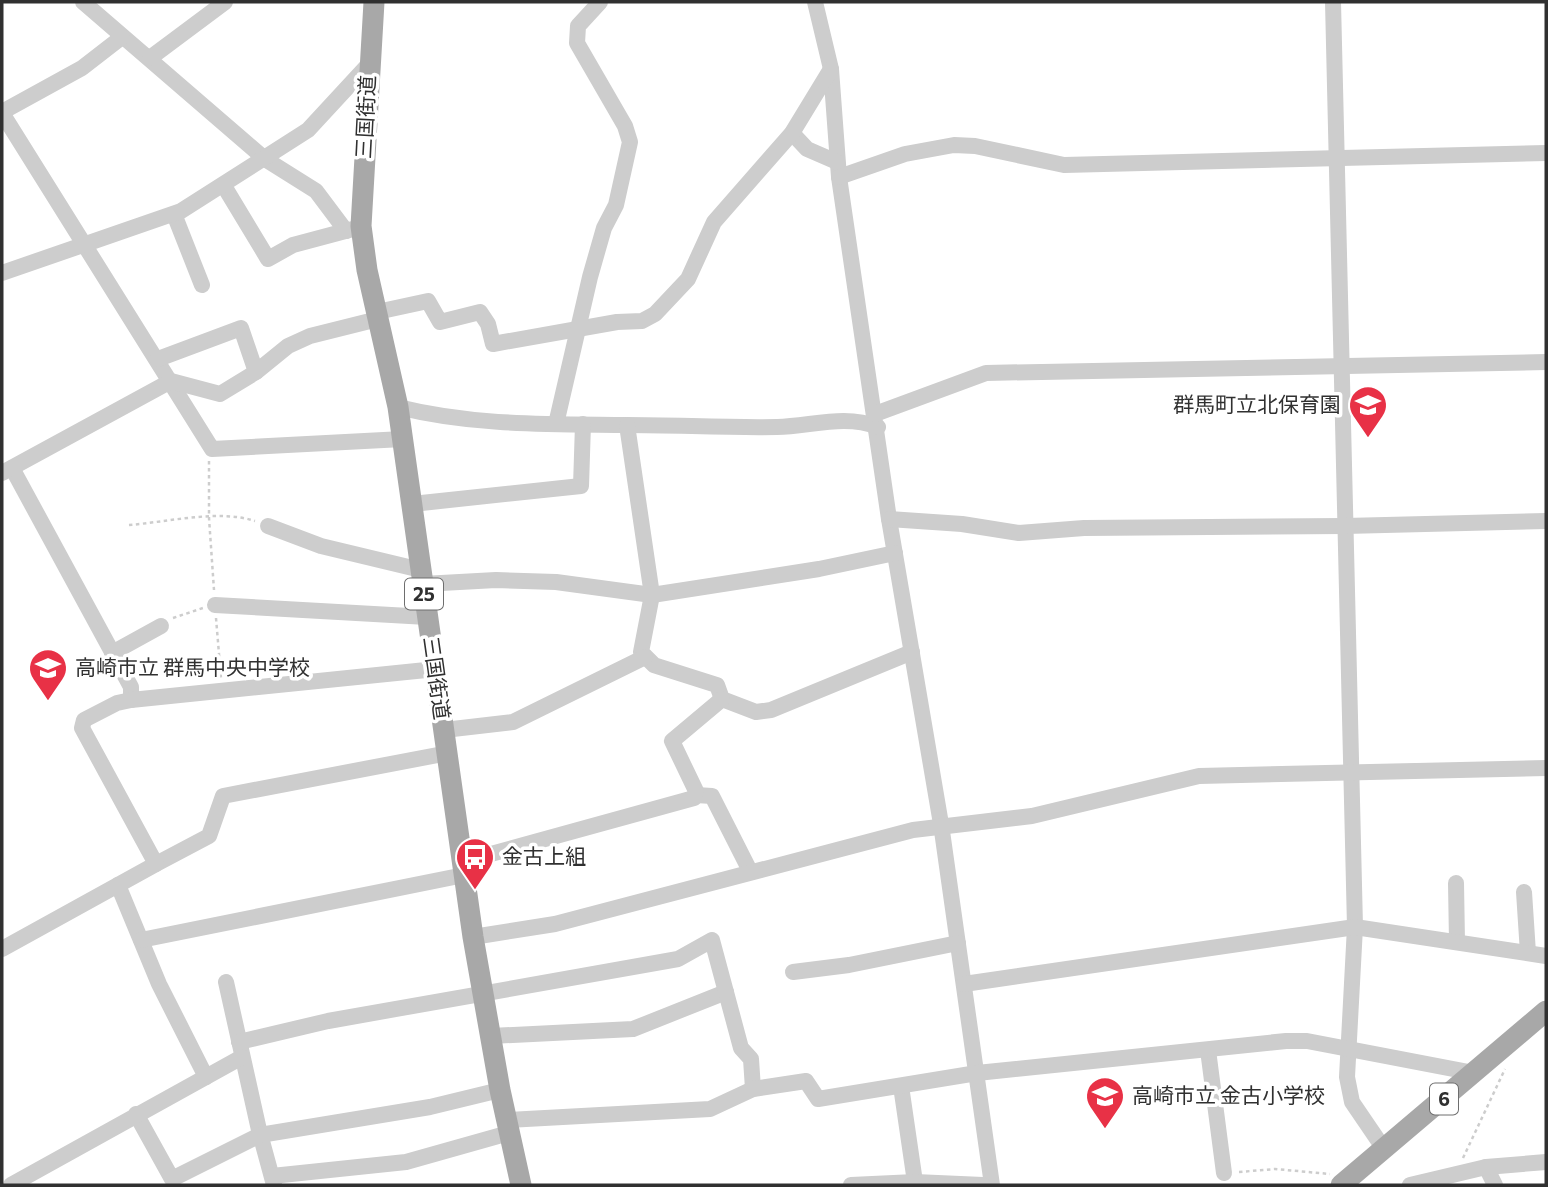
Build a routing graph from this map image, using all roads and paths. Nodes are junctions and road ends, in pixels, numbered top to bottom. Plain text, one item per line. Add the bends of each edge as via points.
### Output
1 (83, 2) edge
2 (225, 2) edge
3 (374, 2) edge
4 (816, 2) edge
5 (1333, 2) edge
6 (594, 3) edge
7 (122, 37) junction
8 (150, 58) junction
9 (369, 64) junction
10 (831, 69) junction
11 (2, 112) edge
12 (792, 133) junction
13 (1546, 153) edge
14 (265, 159) junction
15 (1335, 159) junction
16 (838, 169) junction
17 (224, 186) junction
18 (174, 214) junction
19 (353, 229) junction
20 (85, 246) junction
21 (2, 273) edge
22 (202, 285) dead end
23 (378, 315) junction
24 (577, 331) junction
25 (158, 359) junction
26 (1546, 362) edge
27 (1341, 366) junction
28 (256, 372) junction
29 (170, 380) junction
30 (398, 407) junction
31 (876, 421) junction
32 (556, 424) junction
33 (583, 424) junction
34 (627, 425) junction
35 (402, 439) junction
36 (212, 449) junction
37 (7, 470) edge
38 (412, 504) junction
39 (209, 518) junction
40 (889, 519) junction
41 (1546, 521) edge
42 (129, 525) dead end
43 (268, 526) joint
44 (1345, 526) junction
45 (895, 553) junction
46 (422, 577) junction
47 (652, 595) junction
48 (215, 605) joint
49 (427, 617) junction
50 (161, 626) joint
51 (912, 652) junction
52 (112, 653) junction
53 (645, 657) junction
54 (436, 669) junction
55 (722, 699) junction
56 (131, 700) junction
57 (444, 730) junction
58 (448, 753) junction
59 (1546, 768) edge
60 (1351, 774) junction
61 (696, 795) junction
62 (942, 824) junction
63 (156, 864) junction
64 (463, 868) junction
65 (750, 871) junction
66 (1456, 883) dead end
67 (118, 885) junction
68 (1524, 892) dead end
69 (1355, 927) junction
70 (473, 937) junction
71 (141, 940) junction
72 (1457, 942) junction
73 (958, 943) junction
74 (2, 949) edge
75 (1528, 953) junction
76 (1546, 956) edge
77 (793, 972) dead end
78 (226, 982) dead end
79 (964, 984) junction
80 (484, 992) junction
81 (726, 992) junction
82 (1546, 1012) edge
83 (491, 1036) junction
84 (241, 1049) junction
85 (1208, 1050) junction
86 (1350, 1051) junction
87 (1506, 1067) dead end
88 (977, 1073) junction
89 (1474, 1073) junction
90 (206, 1077) junction
91 (901, 1086) junction
92 (754, 1089) junction
93 (500, 1090) junction
94 (136, 1114) junction
95 (508, 1127) junction
96 (260, 1135) junction
97 (1384, 1149) junction
98 (1546, 1162) edge
99 (1486, 1167) junction
100 (1224, 1173) joint
101 (2, 1174) edge
102 (1455, 1174) junction
103 (1347, 1180) edge
104 (273, 1181) edge
105 (915, 1182) junction
106 (10, 1185) edge
107 (521, 1185) edge
108 (851, 1185) edge
109 (983, 1185) edge
110 (992, 1185) edge
111 (1410, 1185) edge
112 (1495, 1185) edge

1 - 7 street
2 - 8 street
3 - 9 main road, 三国街道 / 25
4 - 10 street
5 - 15 street
6 - 24 street via 578,26 577,43 629,134 630,152
7 - 8 street
7 - 11 street via 82,68
8 - 14 street
9 - 14 street via 308,130
9 - 19 main road, 三国街道 / 25
10 - 12 street
10 - 16 street
11 - 20 street
12 - 16 street
12 - 24 street via 714,222 688,279 655,314 642,321
13 - 15 street
14 - 17 street
14 - 19 street via 316,191
15 - 16 street via 1064,164 954,145
15 - 27 street
16 - 31 street
17 - 18 street
17 - 19 street via 268,259 293,245
18 - 20 street
18 - 22 street
19 - 23 main road, 三国街道 / 25
20 - 21 street
20 - 25 street
23 - 24 street via 428,301 440,322 480,312 493,344
23 - 28 street via 288,346
23 - 30 main road, 三国街道 / 25
24 - 32 street
25 - 28 street via 240,328
25 - 29 street
26 - 27 street
27 - 31 street via 986,373
27 - 44 street
28 - 29 street via 220,394
29 - 36 street
29 - 37 street
30 - 32 street via 464,421
30 - 35 main road, 三国街道 / 25
31 - 34 street via 779,427
31 - 40 street
32 - 33 street
33 - 34 street
33 - 38 street via 581,486
34 - 47 street
35 - 36 street
35 - 38 main road, 三国街道 / 25
36 - 39 path
37 - 52 street
38 - 46 main road, 三国街道 / 25
39 - 42 path
39 - 43 path via 239,516
40 - 44 street via 1019,533 1084,528
40 - 45 street
41 - 44 street
43 - 46 street
44 - 60 street
45 - 47 street
45 - 51 street
46 - 47 street via 556,582
46 - 49 main road, 三国街道 / 25
47 - 53 street via 641,652
48 - 49 street
48 - 50 path
49 - 54 main road, 三国街道 / 25
50 - 52 street
51 - 55 street via 771,710 756,712
51 - 62 street
52 - 56 street via 131,687
53 - 55 street via 654,665 717,685
53 - 57 street via 513,722
54 - 56 street
54 - 57 main road, 三国街道 / 25
55 - 61 street via 672,741
56 - 63 street via 85,720 82,728
57 - 58 main road, 三国街道 / 25
58 - 63 street via 223,796 209,836
58 - 64 main road, 三国街道 / 25
59 - 60 street
60 - 62 street via 1199,776 1032,816
60 - 69 street
61 - 64 street
61 - 65 street via 712,796
62 - 65 street
62 - 73 street
63 - 67 street
64 - 70 main road, 三国街道 / 25
64 - 71 street
65 - 70 street via 555,924
66 - 72 street
67 - 71 street
67 - 74 street
68 - 75 street
69 - 72 street
69 - 79 street
69 - 86 street
70 - 80 main road, 三国街道 / 25
71 - 90 street
72 - 75 street
73 - 77 street
73 - 79 street
75 - 76 street
78 - 84 street
79 - 88 street
80 - 81 street via 678,959 712,940
80 - 83 main road, 三国街道 / 25
80 - 84 street via 328,1021
81 - 83 street via 633,1029
81 - 92 street via 741,1048 751,1059
82 - 89 main road, 6
83 - 93 main road, 三国街道 / 25
84 - 90 street
84 - 96 street
85 - 86 street via 1307,1041
85 - 88 street
85 - 100 street
86 - 89 street
86 - 97 street via 1347,1077 1352,1102
87 - 102 path
88 - 91 street
88 - 110 street
89 - 97 main road, 6
90 - 94 street
91 - 92 street via 818,1100 806,1081
91 - 105 street
92 - 95 street via 710,1109
93 - 95 main road, 三国街道 / 25
93 - 96 street via 430,1107
94 - 96 street via 172,1179
94 - 106 street
95 - 104 street via 406,1162
95 - 107 main road, 三国街道 / 25
96 - 104 street
97 - 103 main road, 6
98 - 99 street
99 - 102 street
99 - 112 street
100 - 103 path via 1275,1169
101 - 106 street
102 - 111 street
105 - 108 street
105 - 109 street

